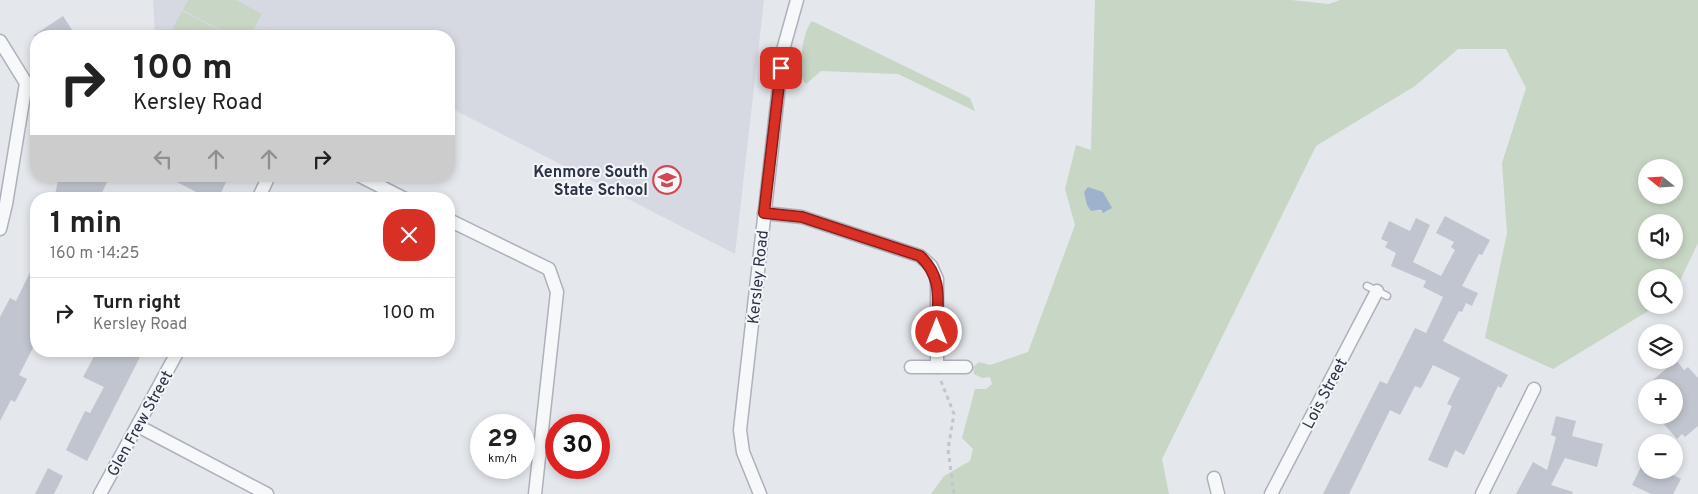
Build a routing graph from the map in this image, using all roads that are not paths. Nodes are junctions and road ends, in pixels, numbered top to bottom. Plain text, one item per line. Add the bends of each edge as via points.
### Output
1 (797, 0) edge
2 (0, 41) edge
3 (372, 182) edge
4 (391, 192) edge
5 (3, 202) edge
6 (764, 213) junction
7 (455, 223) edge
8 (0, 229) edge
9 (1377, 291) dead end
10 (175, 357) edge
11 (911, 367) dead end
12 (936, 367) junction
13 (966, 367) dead end
14 (1534, 390) dead end
15 (138, 426) junction
16 (1214, 478) dead end
17 (100, 494) edge
18 (266, 494) edge
19 (535, 494) edge
20 (760, 494) edge
21 (1218, 494) edge
22 (1270, 494) edge
23 (1482, 494) edge

1 - 6 street, Kersley Road via 783,50
2 - 5 street via 26,83
3 - 4 street
5 - 8 street
6 - 12 street via 802,217 920,256 931,266 937,279
6 - 20 street, Kersley Road via 740,430 743,452
7 - 19 street via 549,269 558,292
9 - 22 street, Lois Street
10 - 15 street, Glen Frew Street
11 - 12 street
12 - 13 street
14 - 23 street
15 - 17 street, Glen Frew Street
15 - 18 street
16 - 21 street

